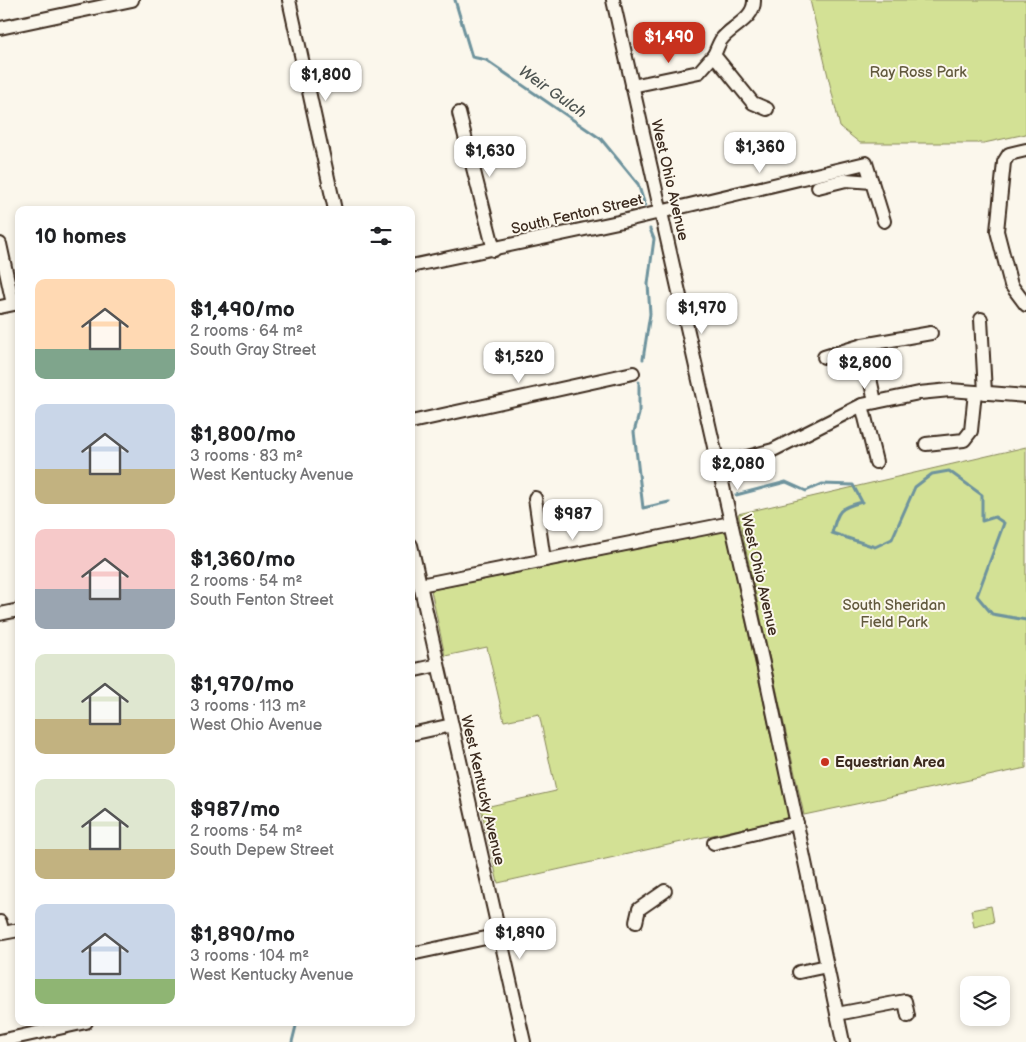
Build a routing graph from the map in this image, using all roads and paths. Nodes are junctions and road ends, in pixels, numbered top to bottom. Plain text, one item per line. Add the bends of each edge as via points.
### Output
1 (132, 0) edge
2 (289, 0) edge
3 (613, 0) edge
4 (754, 0) edge
5 (0, 28) edge
6 (714, 55) junction
7 (632, 86) junction
8 (767, 109) dead end
9 (459, 113) dead end
10 (1026, 150) edge
11 (872, 182) junction
12 (817, 186) junction
13 (334, 206) edge
14 (660, 212) junction
15 (884, 221) dead end
16 (0, 244) edge
17 (494, 250) junction
18 (415, 265) edge
19 (15, 299) edge
20 (15, 303) edge
21 (1026, 305) edge
22 (0, 306) edge
23 (981, 319) dead end
24 (931, 334) dead end
25 (863, 345) junction
26 (824, 357) dead end
27 (634, 373) dead end
28 (980, 392) junction
29 (1026, 396) edge
30 (868, 404) junction
31 (415, 421) edge
32 (926, 444) dead end
33 (876, 462) dead end
34 (718, 465) junction
35 (535, 498) dead end
36 (731, 523) junction
37 (544, 560) junction
38 (415, 563) edge
39 (420, 585) junction
40 (15, 611) edge
41 (0, 614) edge
42 (438, 665) junction
43 (415, 670) edge
44 (452, 725) junction
45 (415, 733) edge
46 (797, 823) junction
47 (714, 843) dead end
48 (665, 891) dead end
49 (0, 922) edge
50 (636, 922) dead end
51 (15, 931) edge
52 (500, 935) junction
53 (415, 953) edge
54 (827, 966) junction
55 (799, 972) dead end
56 (837, 1014) junction
57 (908, 1016) dead end
58 (75, 1026) edge
59 (49, 1036) edge
60 (0, 1041) edge
61 (524, 1042) edge
62 (843, 1042) edge

1 - 5 street
2 - 13 street
3 - 7 street, West Ohio Avenue
4 - 6 street via 747,16 721,40
6 - 7 street via 699,72
6 - 8 street via 753,103
7 - 14 street, West Ohio Avenue
9 - 17 street
10 - 21 street via 1009,154 1004,162 997,230 1011,285
11 - 12 street via 846,180
11 - 12 street, South Fenton Street via 866,164
11 - 15 street
12 - 14 street, South Fenton Street
14 - 17 street, South Fenton Street
14 - 34 street, West Ohio Avenue
16 - 19 street
17 - 18 street, South Fenton Street
20 - 22 street
23 - 28 street
24 - 25 street
25 - 26 street
25 - 30 street
27 - 31 street
28 - 29 street
28 - 30 street via 918,392
28 - 32 street via 971,431 964,440
30 - 33 street
30 - 34 street via 773,450
34 - 36 street, West Ohio Avenue
35 - 37 street
36 - 37 street
36 - 46 street, West Ohio Avenue
37 - 39 street
38 - 39 street, West Kentucky Avenue
39 - 42 street, West Kentucky Avenue
40 - 41 street
42 - 43 street
42 - 44 street, West Kentucky Avenue
44 - 45 street
44 - 52 street, West Kentucky Avenue
46 - 47 street
46 - 54 street, West Ohio Avenue
48 - 50 street via 639,909
49 - 51 street via 3,933
52 - 53 street
52 - 61 street, West Kentucky Avenue
54 - 55 street
54 - 56 street, West Ohio Avenue
56 - 57 street via 905,1001
56 - 62 street, West Ohio Avenue
58 - 59 street
59 - 60 street

